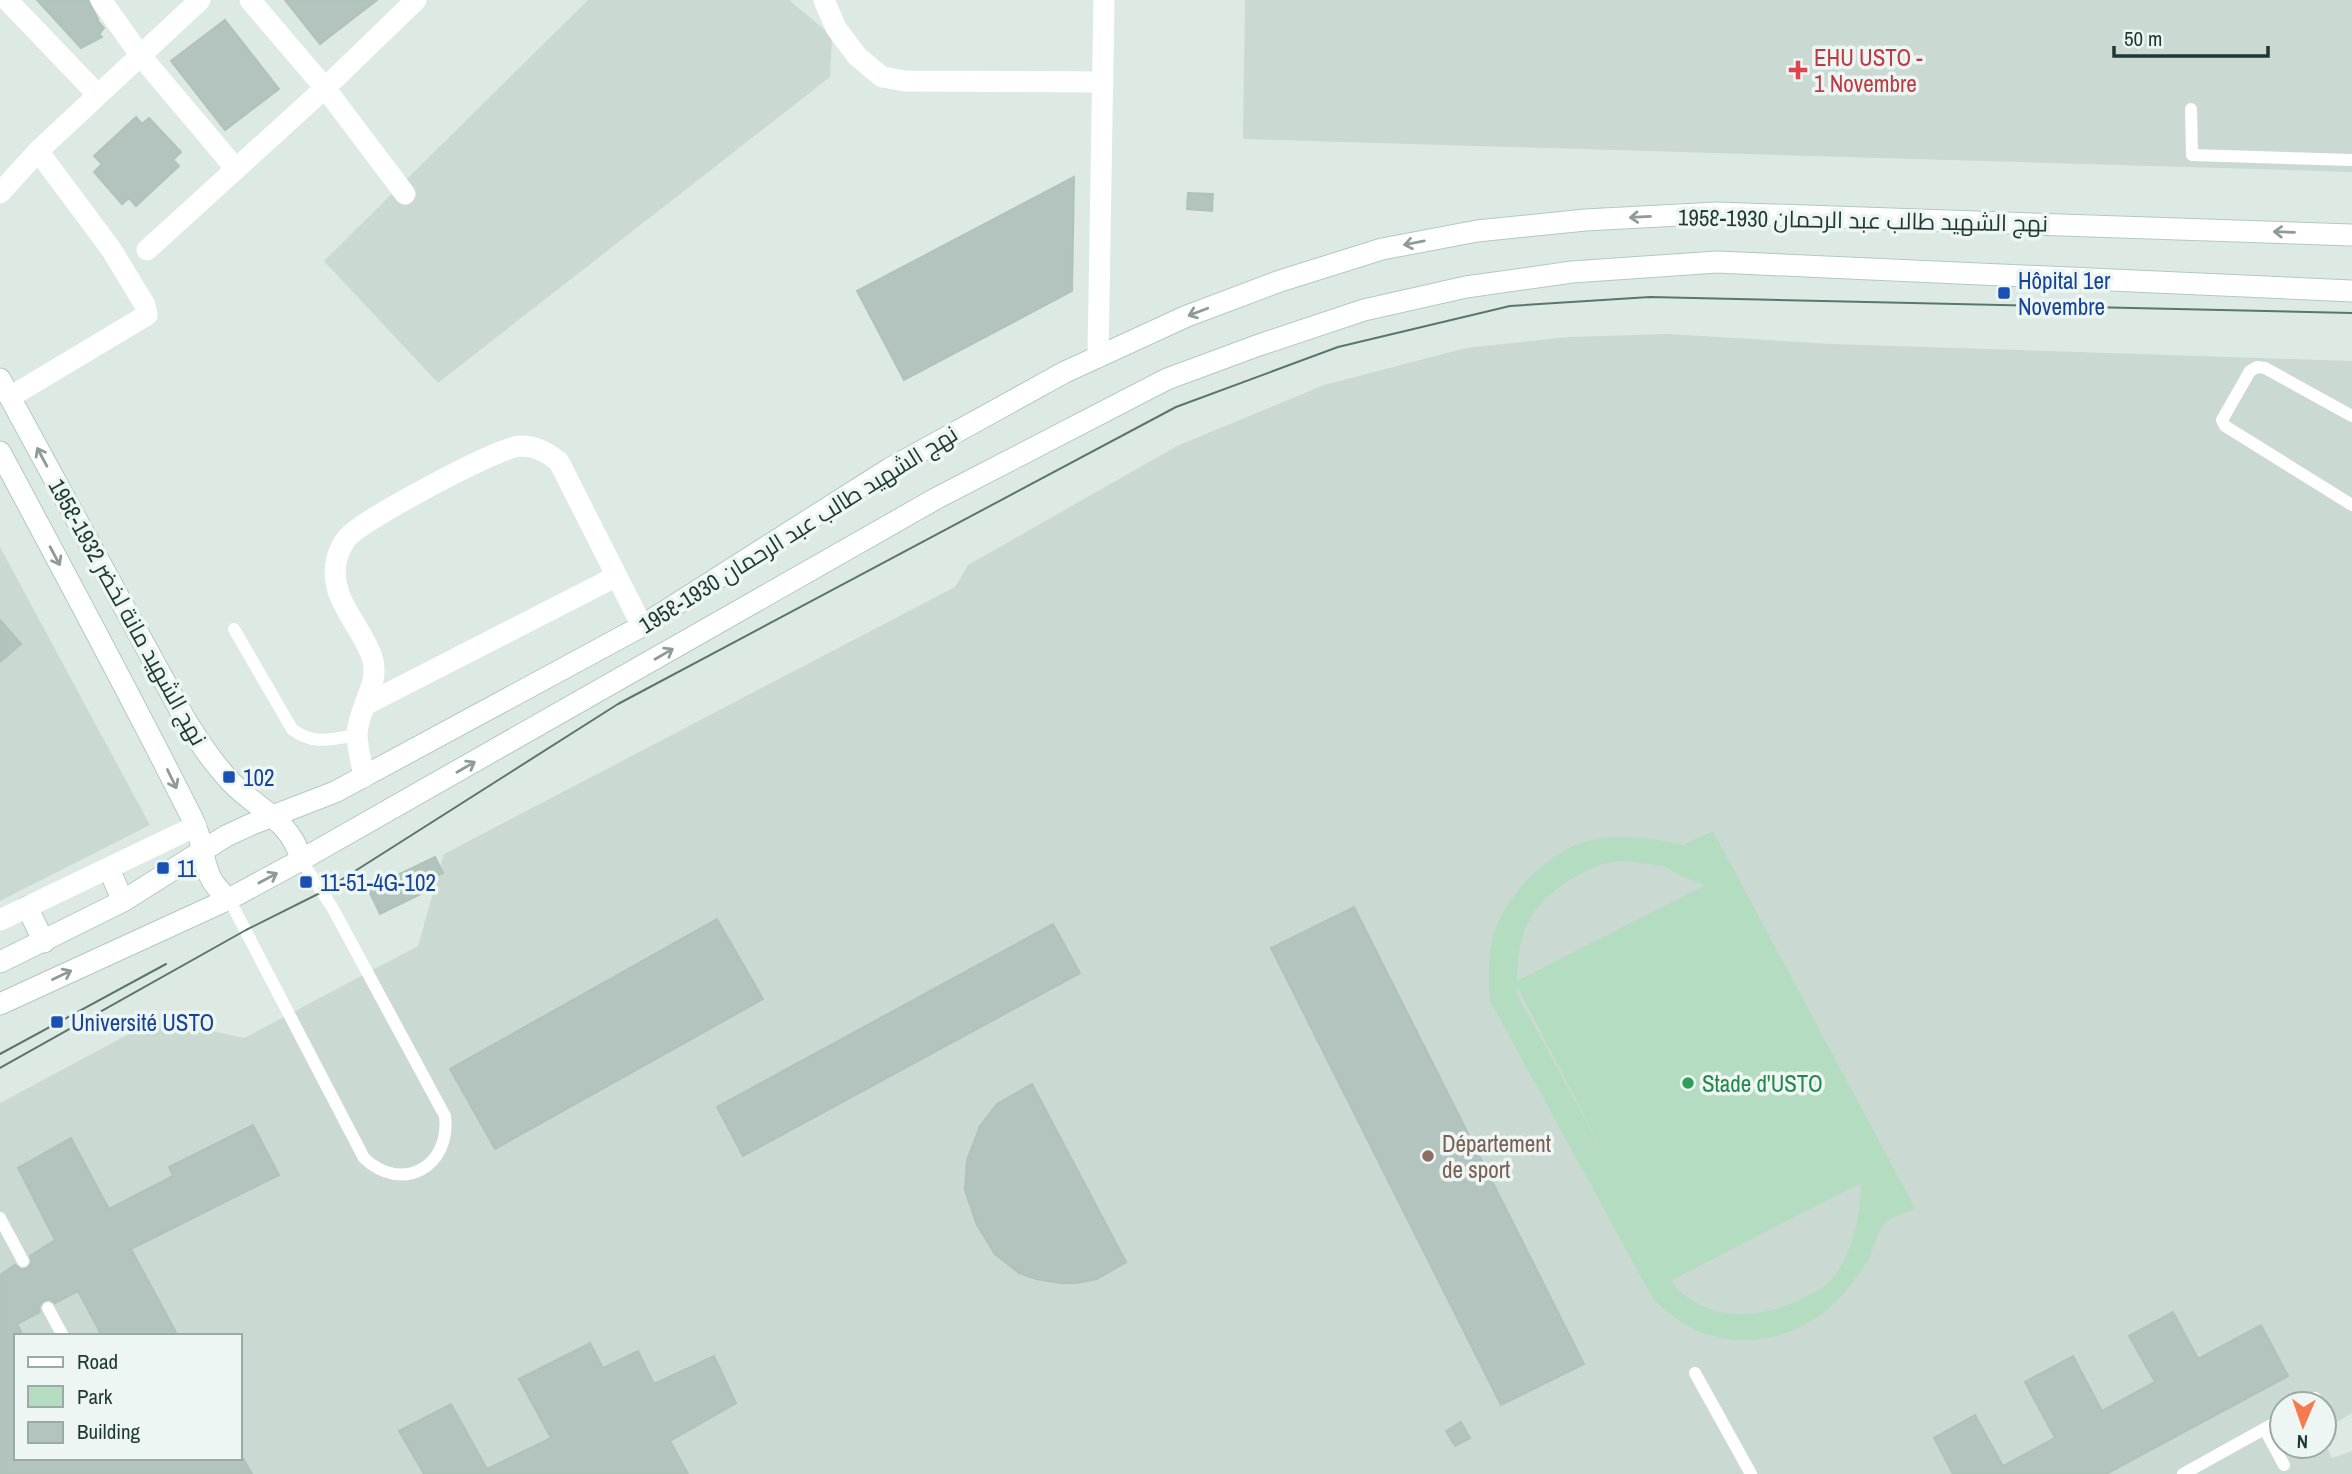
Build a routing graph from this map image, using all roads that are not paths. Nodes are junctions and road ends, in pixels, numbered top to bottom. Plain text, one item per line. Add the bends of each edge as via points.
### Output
1 (7, 0) edge
2 (100, 0) edge
3 (200, 0) edge
4 (250, 0) edge
5 (416, 0) edge
6 (824, 0) edge
7 (1104, 0) edge
8 (140, 55) junction
9 (1103, 82) junction
10 (325, 89) junction
11 (98, 95) junction
12 (2191, 109) dead end
13 (38, 151) junction
14 (2352, 160) edge
15 (236, 169) junction
16 (0, 193) edge
17 (405, 194) dead end
18 (2352, 235) edge
19 (147, 250) dead end
20 (2352, 290) edge
21 (1098, 357) junction
22 (5, 388) edge
23 (2352, 416) edge
24 (0, 452) edge
25 (2352, 505) edge
26 (615, 577) junction
27 (642, 626) junction
28 (234, 629) dead end
29 (365, 705) junction
30 (186, 721) junction
31 (357, 735) junction
32 (153, 740) junction
33 (364, 777) junction
34 (272, 817) junction
35 (196, 826) junction
36 (203, 851) junction
37 (302, 860) junction
38 (109, 869) junction
39 (229, 899) junction
40 (122, 901) junction
41 (27, 907) junction
42 (0, 920) edge
43 (44, 942) junction
44 (0, 962) edge
45 (0, 1004) edge
46 (0, 1218) edge
47 (23, 1261) dead end
48 (48, 1308) dead end
49 (62, 1334) edge
50 (1695, 1373) dead end
51 (2268, 1428) edge
52 (2265, 1430) junction
53 (2284, 1465) dead end
54 (1751, 1474) edge
55 (2183, 1474) edge

1 - 11 main road
2 - 8 main road
3 - 8 main road
4 - 10 main road
5 - 10 main road
6 - 9 main road via 836,28 857,56 882,77
7 - 9 main road
8 - 11 main road
8 - 15 main road
9 - 21 main road
10 - 15 main road
10 - 17 main road
11 - 13 main road
12 - 14 lane via 2192,155
13 - 16 main road
13 - 22 main road via 111,249 148,315
15 - 19 main road
18 -> 21 main road, نهج الشهيد طالب عبد الرحمان 1930-1958 via 1717,213 1558,223 1477,231 1382,249 1188,316
37 -> 20 main road, نهج الشهيد طالب عبد الرحمان 1930-1958 via 961,486 1167,379 1364,310 1466,287 1572,272 1717,262
21 - 27 main road, نهج الشهيد طالب عبد الرحمان 1930-1958 via 889,468
30 -> 22 main road, نهج الشهيد مانة لخضر 1932-1958
23 - 25 lane via 2257,367 2250,371 2222,420
24 -> 32 main road, نهج الشهيد مانة لخضر 1932-1958
26 - 27 main road
26 - 29 main road
26 - 29 main road via 566,473 548,453 522,446 508,448 463,470 367,522 348,537 338,556 338,595 372,657 374,672
27 - 33 main road, نهج الشهيد طالب عبد الرحمان 1930-1958
28 - 31 lane via 292,729 317,741
29 - 31 main road
30 - 32 main road
30 - 34 main road, نهج الشهيد مانة لخضر 1932-1958 via 220,769
31 - 33 main road
32 -> 35 main road, نهج الشهيد مانة لخضر 1932-1958
33 - 34 main road, نهج الشهيد طالب عبد الرحمان 1930-1958
34 - 36 main road, نهج الشهيد طالب عبد الرحمان 1930-1958
34 - 37 main road, نهج الشهيد مانة لخضر 1932-1958 via 294,838
35 - 36 main road, نهج الشهيد مانة لخضر 1932-1958
35 - 38 main road
36 - 39 main road, نهج الشهيد مانة لخضر 1932-1958 via 211,882
36 - 40 main road, نهج الشهيد طالب عبد الرحمان 1930-1958
39 -> 37 main road, نهج الشهيد طالب عبد الرحمان 1930-1958
37 - 39 lane via 444,1116 444,1144 427,1166 394,1174 374,1168 364,1158
38 - 40 main road
38 - 41 main road
45 -> 39 main road, نهج الشهيد طالب عبد الرحمان 1930-1958
40 - 43 main road, نهج الشهيد طالب عبد الرحمان 1930-1958
41 - 42 main road
41 - 43 main road
43 - 44 main road, نهج الشهيد طالب عبد الرحمان 1930-1958
46 - 47 lane
48 - 49 lane
50 - 54 lane
51 - 52 lane
52 - 53 lane
52 - 55 lane

